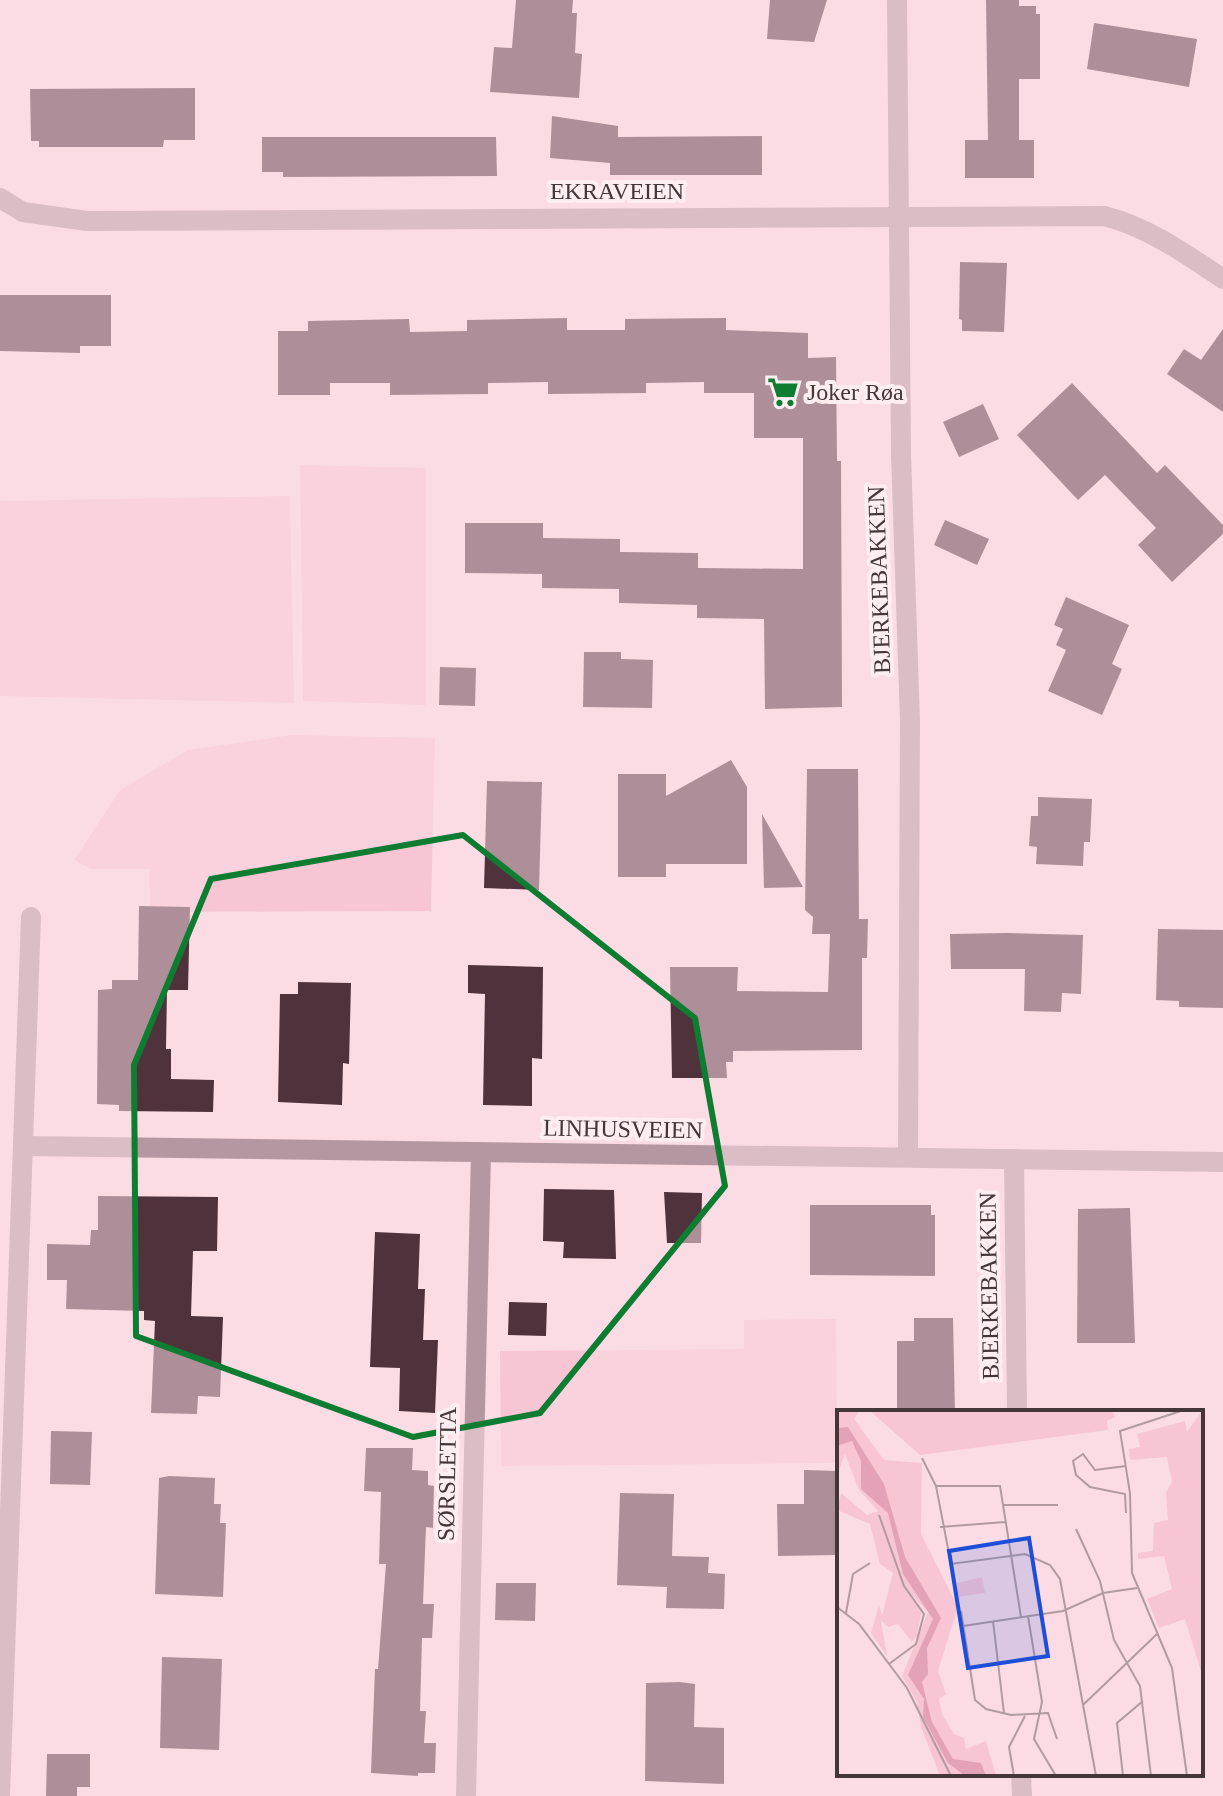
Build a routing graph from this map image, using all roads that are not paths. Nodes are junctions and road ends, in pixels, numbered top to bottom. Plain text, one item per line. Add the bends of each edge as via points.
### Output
1 (897, 0) edge
2 (0, 198) edge
3 (900, 215) junction
4 (1223, 279) edge
5 (31, 917) dead end
6 (23, 1146) junction
7 (481, 1153) junction
8 (908, 1157) junction
9 (1014, 1159) junction
10 (1223, 1162) edge
11 (1017, 1410) edge
12 (1021, 1776) edge
13 (0, 1795) edge
14 (466, 1796) edge
15 (1022, 1796) edge

1 - 3 street, BJERKEBAKKEN
2 - 3 street, EKRAVEIEN via 23,212 87,221
3 - 4 street, EKRAVEIEN via 1104,216 1157,238
3 - 8 street, BJERKEBAKKEN via 910,721
5 - 6 street
6 - 7 street, LINHUSVEIEN
6 - 13 street
7 - 8 street, LINHUSVEIEN
7 - 14 street, SØRSLETTA
8 - 9 street, LINHUSVEIEN
9 - 10 street, LINHUSVEIEN
9 - 11 street, BJERKEBAKKEN
12 - 15 street

